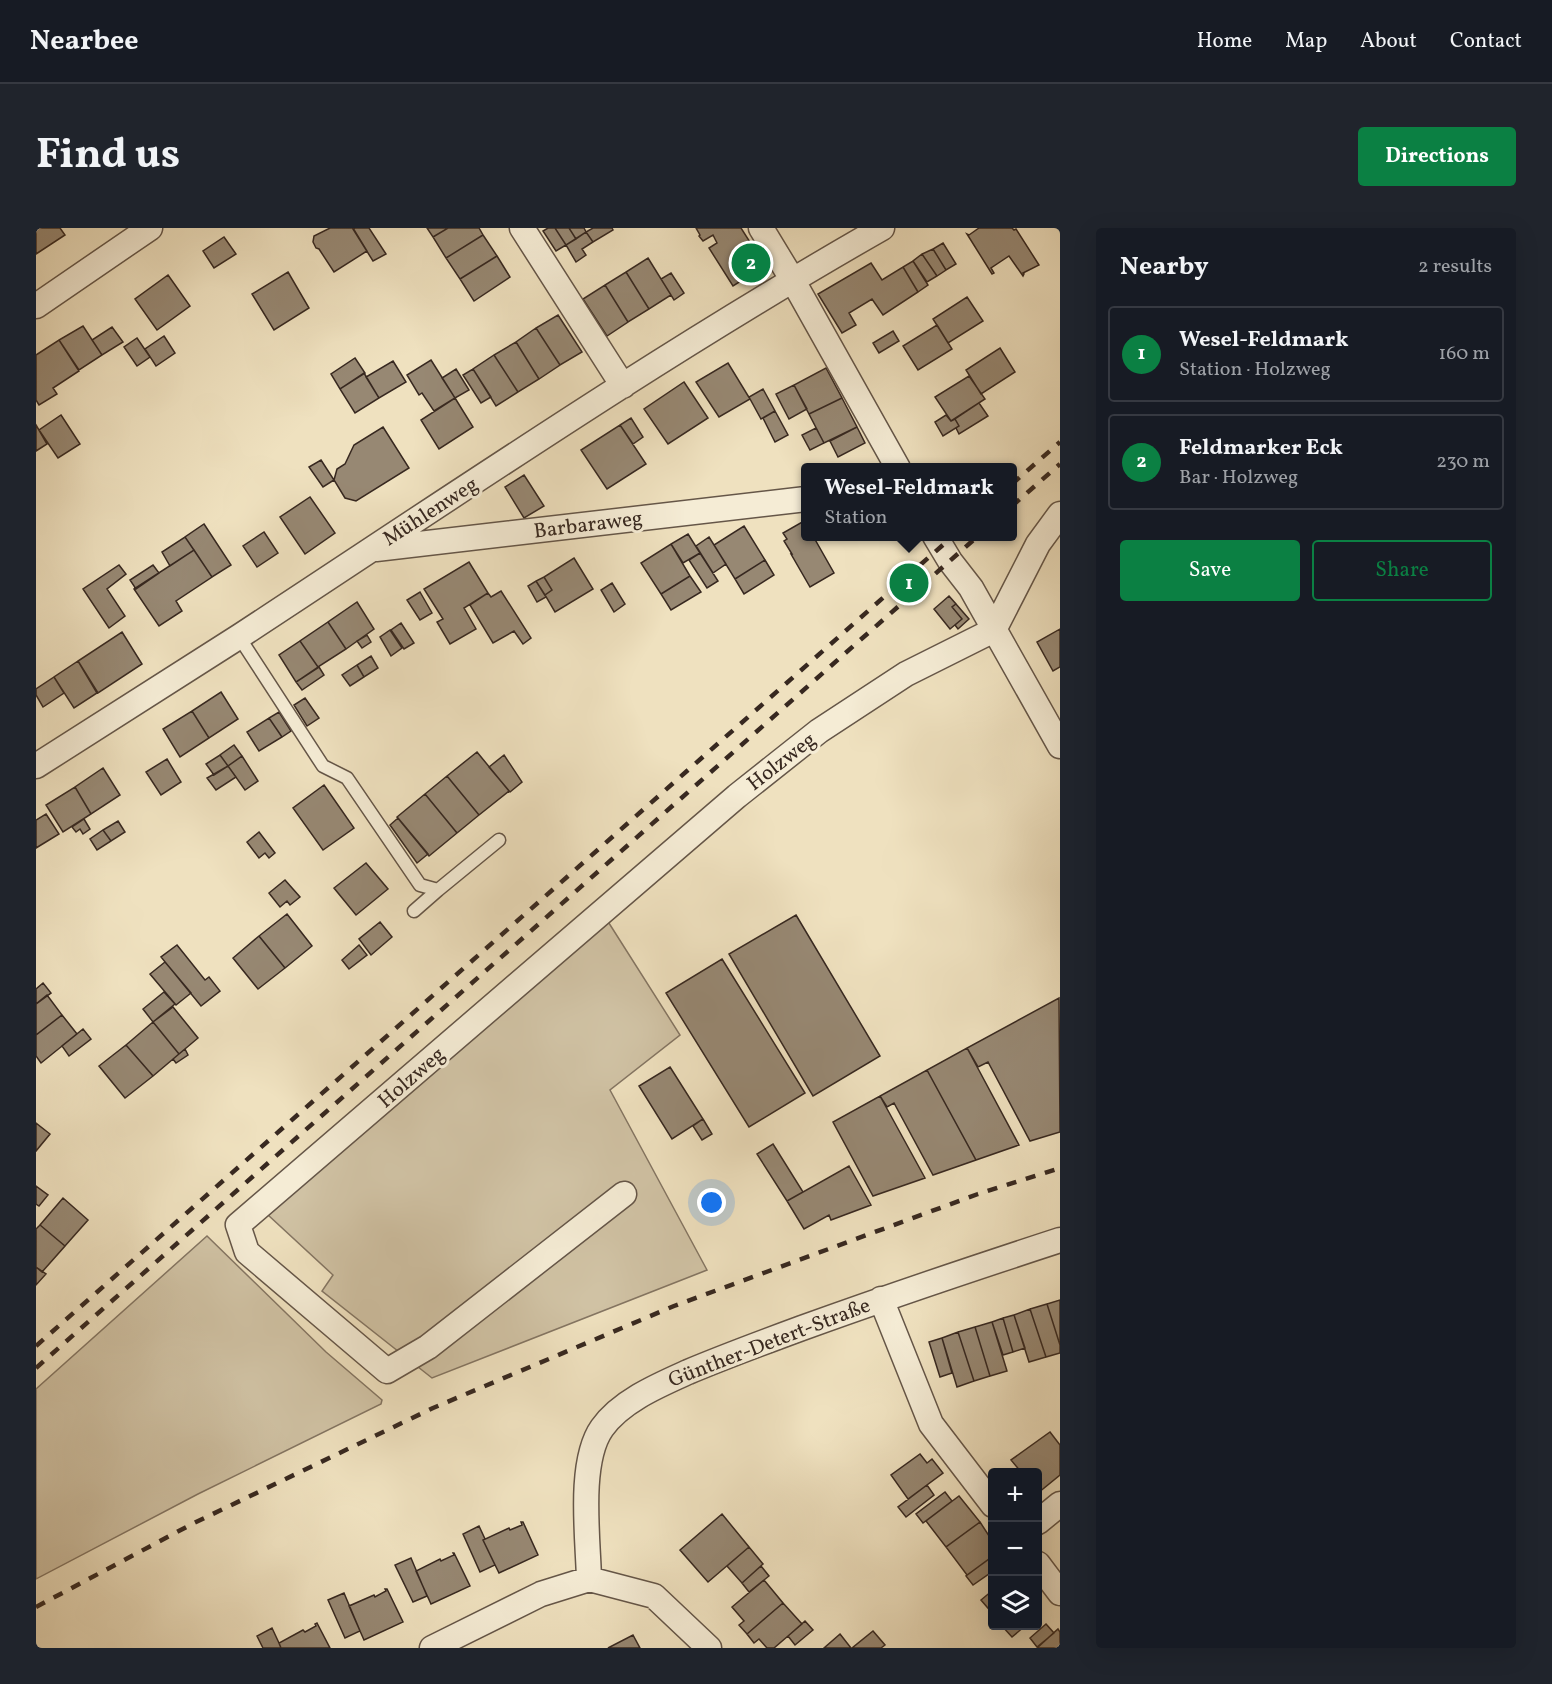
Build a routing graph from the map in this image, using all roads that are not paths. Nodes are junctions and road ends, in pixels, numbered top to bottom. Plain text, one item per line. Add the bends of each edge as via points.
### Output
1 (150, 228) edge
2 (522, 228) edge
3 (761, 228) edge
4 (882, 228) edge
5 (792, 279) junction
6 (36, 306) edge
7 (623, 386) junction
8 (895, 463) edge
9 (801, 500) edge
10 (1060, 514) edge
11 (938, 541) edge
12 (371, 549) junction
13 (994, 630) junction
14 (238, 637) junction
15 (1060, 746) edge
16 (36, 766) edge
17 (499, 840) dead end
18 (438, 890) junction
19 (414, 911) dead end
20 (624, 1194) dead end
21 (1060, 1240) edge
22 (881, 1299) junction
23 (988, 1498) edge
24 (1060, 1504) edge
25 (1042, 1519) edge
26 (1042, 1569) edge
27 (589, 1580) junction
28 (1060, 1593) edge
29 (432, 1648) edge
30 (709, 1648) edge

1 - 6 street
2 - 7 street
3 - 5 street
4 - 5 street, Mühlenweg
5 - 7 street, Mühlenweg
5 - 8 street
7 - 12 street, Mühlenweg
9 - 12 street, Barbaraweg
10 - 13 street via 1038,544
11 - 13 street via 971,588
12 - 14 street, Mühlenweg
13 - 15 street
13 - 20 street, Holzweg via 906,674 819,731 737,796 238,1225 247,1252 387,1371 428,1347
14 - 16 street, Mühlenweg
14 - 18 lane via 323,766 347,778 420,885
17 - 18 lane
18 - 19 lane
21 - 22 street, Günther-Detert-Straße
22 - 23 street via 931,1424
22 - 27 street, Günther-Detert-Straße via 658,1385 611,1417 601,1429 589,1462
24 - 25 street
26 - 28 street
27 - 29 street via 542,1594
27 - 30 street via 654,1596

